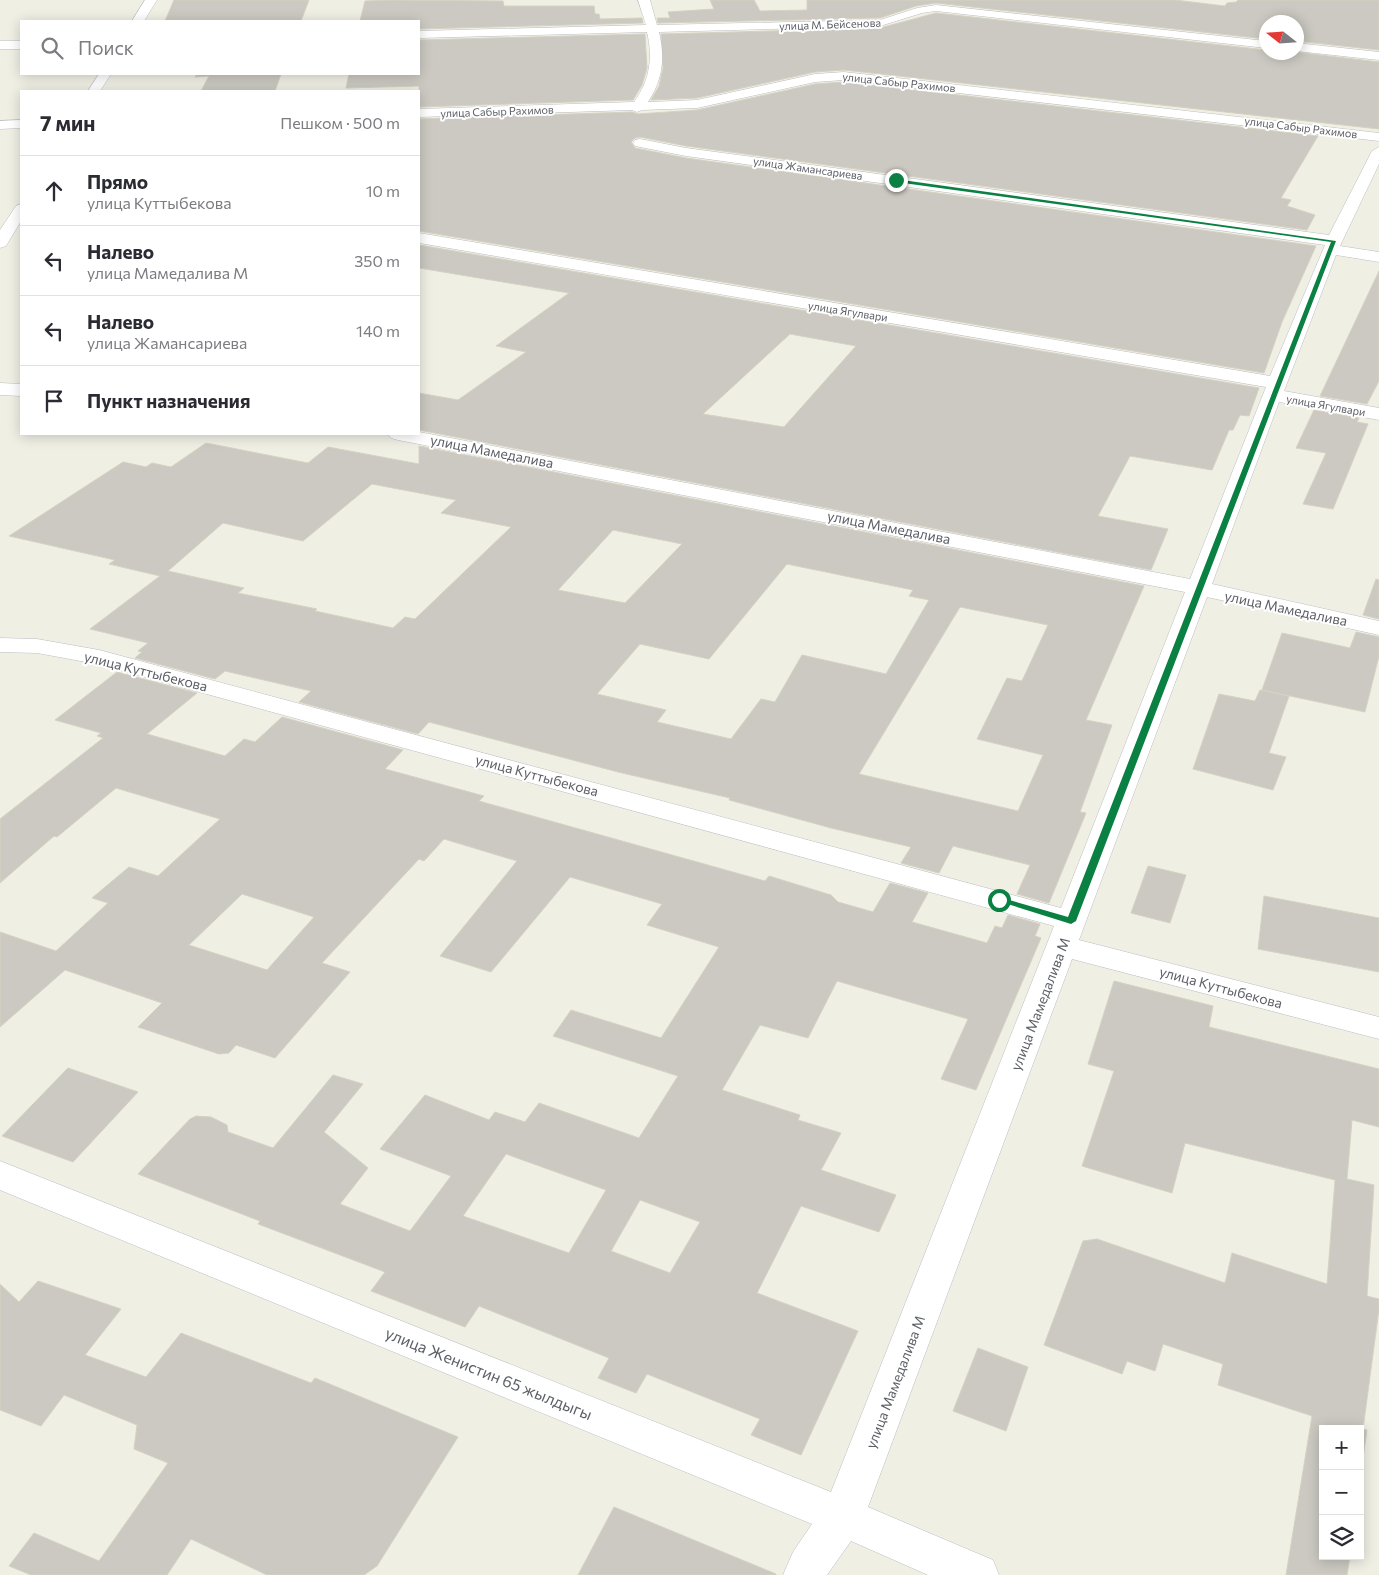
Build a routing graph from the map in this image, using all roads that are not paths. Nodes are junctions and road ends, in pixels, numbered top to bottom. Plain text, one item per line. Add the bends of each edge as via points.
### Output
1 (151, 0) edge
2 (644, 0) edge
3 (139, 20) edge
4 (652, 28) junction
5 (420, 34) edge
6 (1259, 43) edge
7 (0, 45) edge
8 (20, 45) edge
9 (1304, 48) edge
10 (1379, 56) edge
11 (104, 75) edge
12 (95, 90) edge
13 (637, 108) junction
14 (420, 113) edge
15 (20, 124) edge
16 (0, 125) edge
17 (1379, 137) edge
18 (640, 143) dead end
19 (1379, 151) edge
20 (20, 210) edge
21 (7, 234) edge
22 (420, 238) edge
23 (1332, 245) junction
24 (1379, 257) edge
25 (0, 389) edge
26 (1275, 389) junction
27 (20, 390) edge
28 (1379, 414) edge
29 (403, 435) edge
30 (1199, 590) junction
31 (1379, 628) edge
32 (0, 645) edge
33 (1067, 933) junction
34 (1379, 1028) edge
35 (0, 1175) edge
36 (843, 1517) junction
37 (805, 1575) edge
38 (977, 1575) edge

1 - 3 street
2 - 4 street
4 - 5 street, улица М. Бейсенова
4 - 6 street, улица М. Бейсенова via 880,23 914,10 936,8
4 - 13 street via 658,46 656,69
7 - 8 street
9 - 10 street
11 - 12 street
13 - 14 street, улица Сабыр Рахимов
13 - 17 street, улица Сабыр Рахимов via 697,104 815,78 844,76
15 - 16 street
18 - 23 street, улица Жамансариева
19 - 23 street, улица Мамедалива М via 1358,187
20 - 21 street
22 - 26 street, улица Ягулвари
23 - 24 street, улица Жамансариева
23 - 26 street, улица Мамедалива М
25 - 27 street
26 - 28 street, улица Ягулвари
26 - 30 street, улица Мамедалива М
29 - 30 street, улица Мамедалива via 973,543
30 - 31 street, улица Мамедалива
30 - 33 street, улица Мамедалива М
32 - 33 street, улица Куттыбекова via 38,646 99,657
33 - 34 street, улица Куттыбекова
33 - 36 street, улица Мамедалива М
35 - 36 street, улица Женистин 65 жылдыгы
36 - 37 street, улица Мамедалива М
36 - 38 street, улица Женистин 65 жылдыгы

